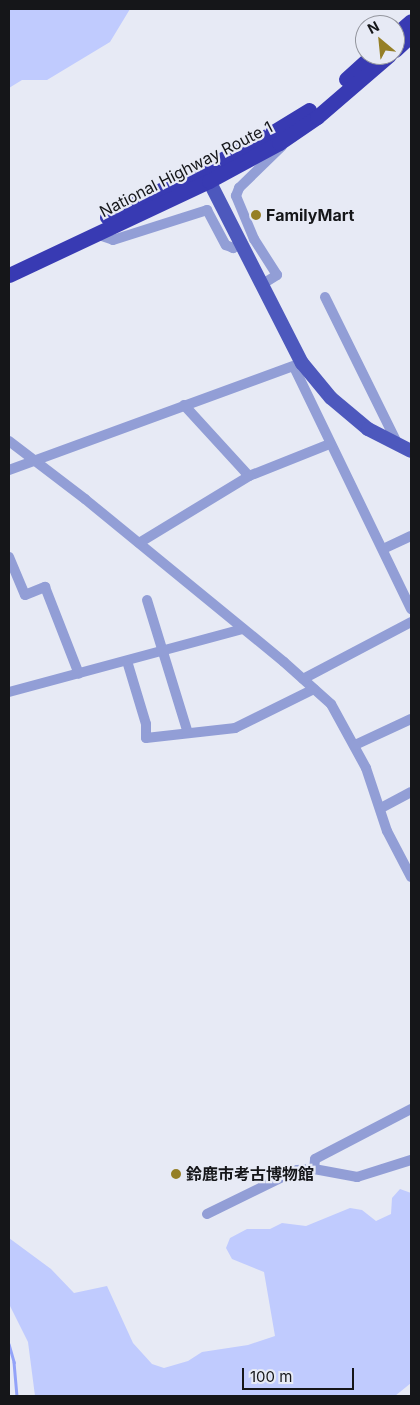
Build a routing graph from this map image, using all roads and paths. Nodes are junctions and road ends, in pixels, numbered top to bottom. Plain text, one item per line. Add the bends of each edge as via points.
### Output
1 (365, 65) edge
2 (374, 65) edge
3 (352, 80) junction
4 (313, 113) junction
5 (298, 131) junction
6 (207, 175) junction
7 (162, 203) junction
8 (169, 224) junction
9 (96, 234) junction
10 (241, 244) junction
11 (9, 264) edge
12 (9, 275) edge
13 (262, 285) junction
14 (325, 297) dead end
15 (298, 365) junction
16 (184, 405) junction
17 (9, 441) edge
18 (330, 444) junction
19 (398, 444) junction
20 (411, 451) edge
21 (35, 459) junction
22 (9, 470) edge
23 (249, 476) junction
24 (411, 536) edge
25 (139, 543) junction
26 (383, 549) junction
27 (9, 558) edge
28 (147, 600) dead end
29 (411, 609) edge
30 (411, 622) edge
31 (242, 629) junction
32 (163, 651) junction
33 (127, 661) junction
34 (79, 674) junction
35 (303, 679) junction
36 (314, 689) junction
37 (9, 692) edge
38 (411, 719) edge
39 (188, 733) junction
40 (355, 746) junction
41 (411, 792) edge
42 (381, 808) junction
43 (411, 877) edge
44 (411, 1109) edge
45 (411, 1160) edge
46 (314, 1169) junction
47 (207, 1214) dead end

1 - 3 highway, National Highway Route 1
2 - 3 highway, National Highway Route 1
3 - 4 highway, National Highway Route 1
4 - 5 highway, National Highway Route 1
4 - 6 highway, National Highway Route 1
5 - 6 highway, National Highway Route 1
5 - 13 street via 239,188 236,196 254,239 277,275
6 - 7 highway, National Highway Route 1
6 - 10 main road
6 - 11 highway, National Highway Route 1
7 - 8 street
7 - 9 highway, National Highway Route 1
8 - 9 street via 113,240
8 - 10 street via 207,210 226,245 233,248
9 - 12 highway, National Highway Route 1
10 - 13 main road
13 - 15 main road
14 - 19 street
15 - 16 street
15 - 18 street
15 - 19 main road via 368,429
16 - 21 street
16 - 23 street
17 - 21 street
18 - 23 street
18 - 26 street
19 - 20 main road
21 - 22 street
21 - 25 street
23 - 25 street
24 - 26 street
25 - 31 street
26 - 29 street
27 - 34 street via 25,595 45,587
28 - 32 street
30 - 35 street
31 - 32 street
31 - 35 street
32 - 33 street
32 - 39 street
33 - 34 street
33 - 39 street via 146,724 146,738
34 - 37 street
35 - 36 street
36 - 39 street via 235,728
36 - 40 street via 331,704
38 - 40 street
40 - 42 street
41 - 42 street
42 - 43 street via 395,850
44 - 46 street via 315,1159
45 - 46 street via 357,1177
46 - 47 street via 280,1175

